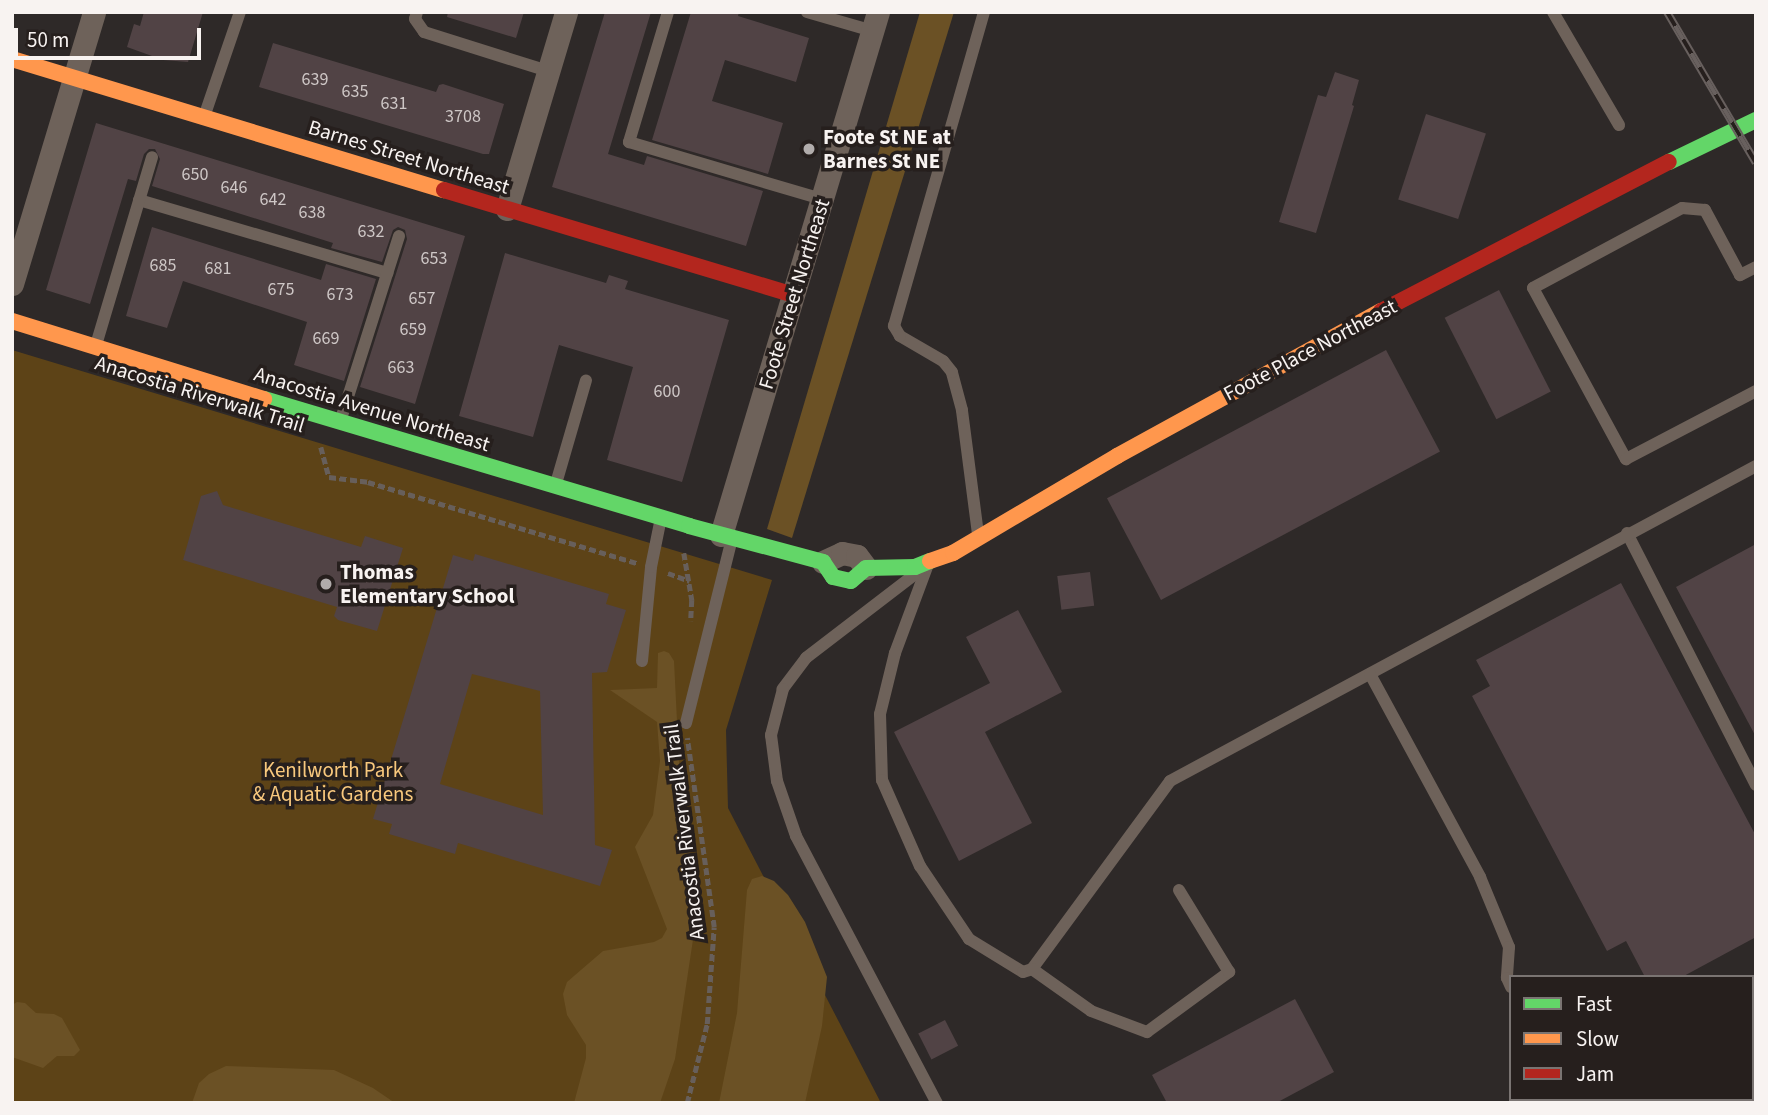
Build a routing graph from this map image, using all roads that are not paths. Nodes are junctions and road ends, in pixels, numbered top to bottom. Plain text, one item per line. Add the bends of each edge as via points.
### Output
1 (94, 12) edge
2 (240, 12) edge
3 (417, 12) edge
4 (566, 12) edge
5 (668, 12) edge
6 (807, 12) edge
7 (984, 12) edge
8 (1553, 12) edge
9 (876, 22) edge
10 (12, 59) edge
11 (548, 71) junction
12 (73, 78) junction
13 (204, 117) junction
14 (1756, 120) edge
15 (1619, 125) dead end
16 (152, 157) dead end
17 (822, 199) junction
18 (139, 200) junction
19 (507, 209) junction
20 (399, 236) dead end
21 (1756, 267) edge
22 (387, 273) junction
23 (12, 284) edge
24 (793, 295) junction
25 (12, 321) edge
26 (96, 346) junction
27 (586, 380) dead end
28 (1756, 391) edge
29 (340, 423) junction
30 (1756, 467) edge
31 (555, 486) junction
32 (661, 518) junction
33 (1628, 533) junction
34 (727, 537) junction
35 (978, 538) junction
36 (823, 562) joint
37 (928, 564) junction
38 (866, 568) joint
39 (642, 661) dead end
40 (1370, 674) junction
41 (686, 723) road end
42 (1756, 785) edge
43 (1179, 890) dead end
44 (1032, 969) junction
45 (1509, 982) edge
46 (937, 1103) edge

1 - 12 street
2 - 13 lane
3 - 11 lane via 415,19 424,32
4 - 11 street
5 - 17 lane via 629,142
6 - 9 lane
7 - 35 lane via 894,326 900,336 943,361 952,372 962,410
8 - 15 lane
9 - 17 street, Foote Street Northeast
10 - 12 street, Barnes Street Northeast
11 - 19 street
12 - 13 street, Barnes Street Northeast
12 - 23 street
13 - 19 street, Barnes Street Northeast
14 - 35 street, Foote Place Northeast via 1631,180 1315,346
16 - 18 lane
17 - 24 street, Foote Street Northeast
18 - 22 lane
18 - 26 lane
19 - 24 street, Barnes Street Northeast
20 - 22 lane
21 - 28 lane via 1740,275 1705,210 1682,208 1534,288 1626,460
22 - 29 lane
24 - 34 street, Foote Street Northeast
25 - 26 street, Anacostia Avenue Northeast
26 - 29 street, Anacostia Avenue Northeast
27 - 31 lane
29 - 31 street, Anacostia Avenue Northeast
30 - 33 lane
31 - 32 street, Anacostia Avenue Northeast
32 - 34 street, Anacostia Avenue Northeast
32 - 39 lane
33 - 40 lane
33 - 42 lane
34 - 36 street, Foote Place Northeast
34 - 41 lane
35 - 37 street, Foote Place Northeast
36 - 38 street, Foote Place Northeast via 842,553 857,556
37 - 38 street, Foote Place Northeast via 905,569
37 - 44 lane via 895,653 880,714 882,780 920,866 969,939 1023,972
37 - 46 lane via 806,658 783,689 771,736 777,781 796,836
40 - 44 lane via 1170,781
40 - 45 lane via 1480,877 1509,947
43 - 44 lane via 1229,972 1147,1032 1091,1011

